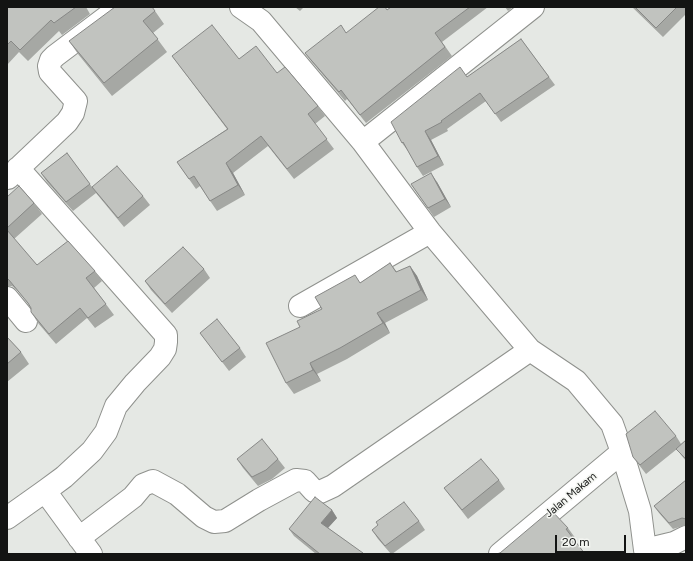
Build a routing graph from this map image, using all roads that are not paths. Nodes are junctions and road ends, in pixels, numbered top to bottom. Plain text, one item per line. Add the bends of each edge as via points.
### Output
1 (120, 7) edge
2 (241, 7) edge
3 (533, 7) edge
4 (363, 142) junction
5 (12, 173) edge
6 (430, 232) junction
7 (7, 298) edge
8 (300, 306) dead end
9 (26, 321) dead end
10 (530, 350) junction
11 (622, 452) junction
12 (45, 491) junction
13 (7, 518) edge
14 (686, 537) edge
15 (85, 546) edge
16 (644, 552) edge
17 (500, 554) edge

1 - 5 street via 51,60 50,72 76,101 73,113 67,122
2 - 4 street via 261,21
3 - 4 street
4 - 6 street
5 - 12 street via 166,336 165,349 160,357 116,406 106,432 92,451
6 - 8 street
6 - 10 street
7 - 9 street
10 - 11 street via 576,381 612,424
10 - 15 street via 333,486 320,492 314,491 305,481 296,480 225,521 214,522 204,518 177,494 153,481 143,485
11 - 16 street via 640,511
11 - 17 street, Jalan Makam
12 - 13 street
12 - 15 street
14 - 16 street

